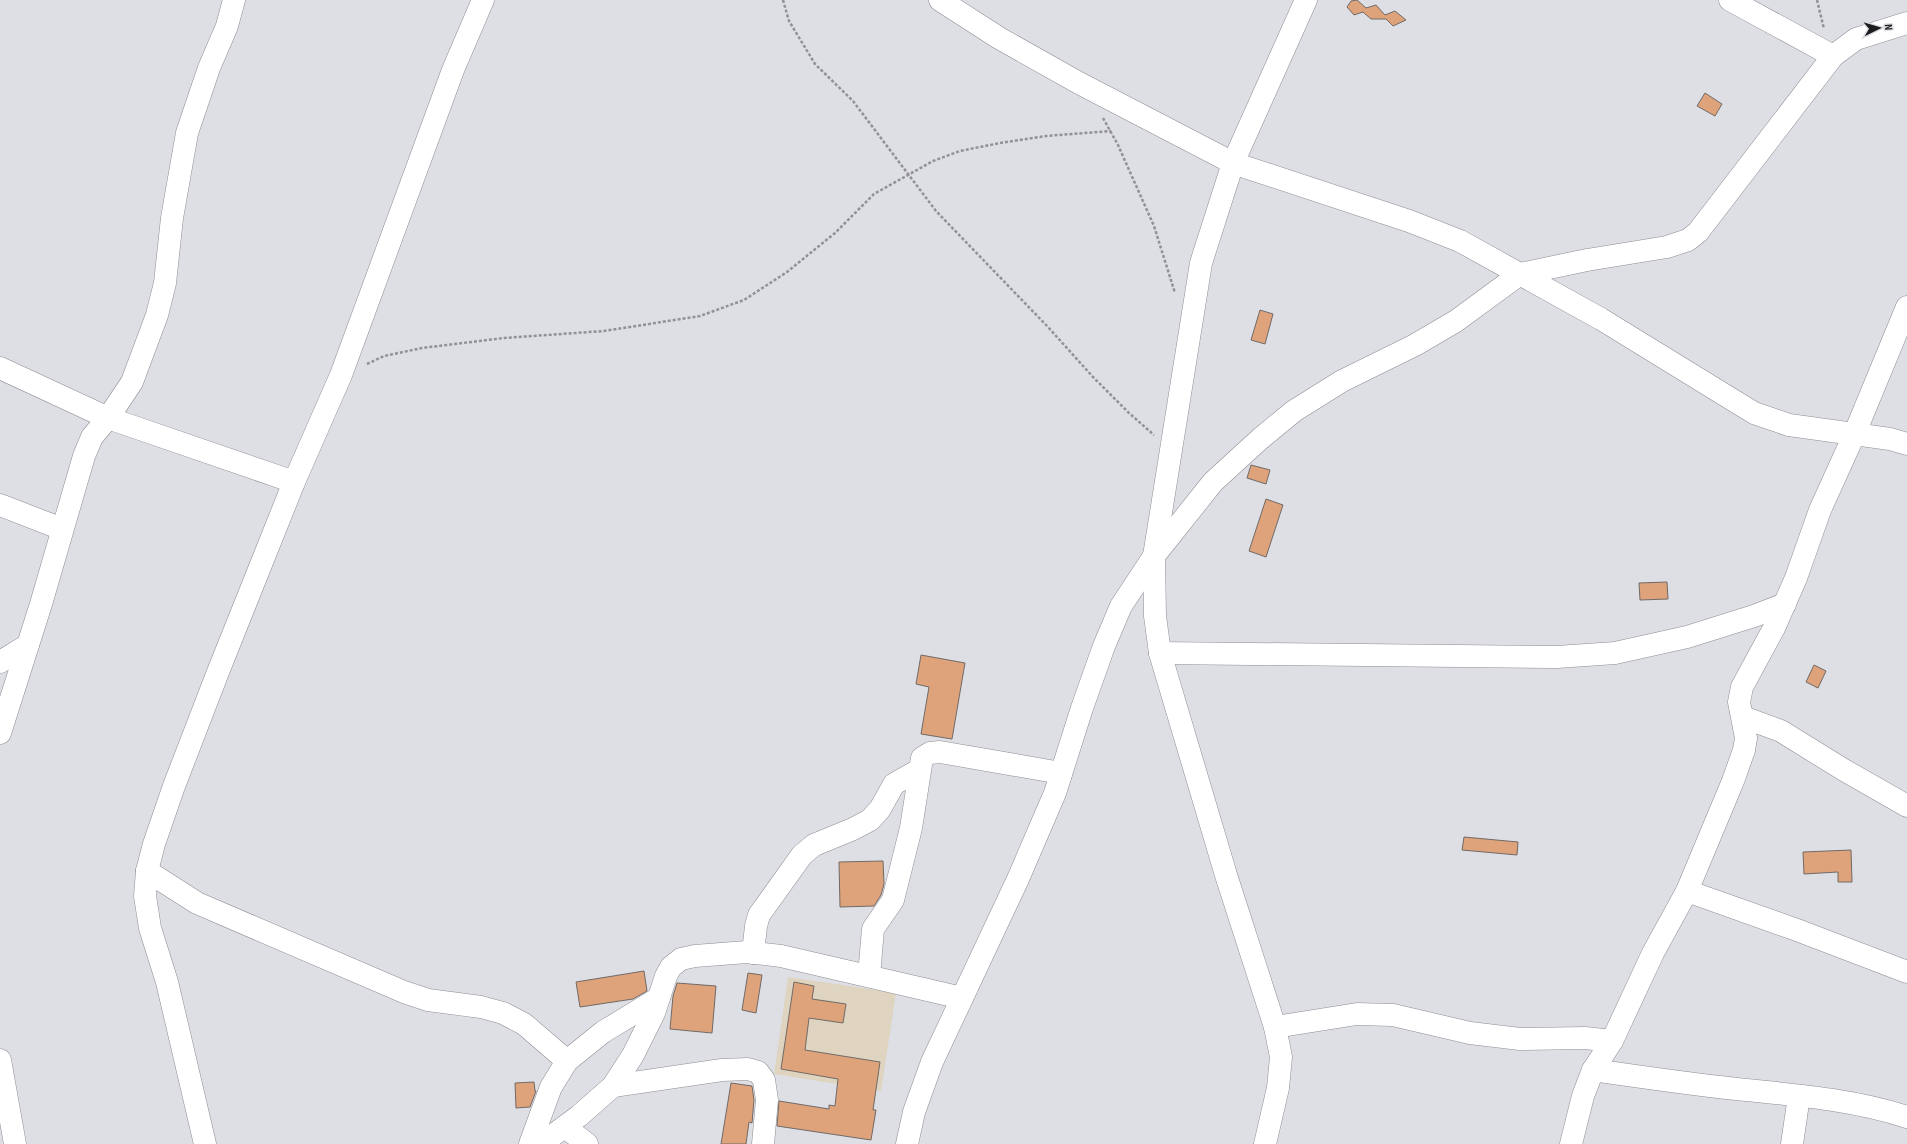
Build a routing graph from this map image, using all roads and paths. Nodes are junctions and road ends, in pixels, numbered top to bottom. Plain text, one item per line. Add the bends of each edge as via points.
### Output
1 (234, 0) edge
2 (483, 0) edge
3 (783, 0) edge
4 (940, 0) edge
5 (1730, 0) edge
6 (1305, 1) edge
7 (1907, 23) edge
8 (1832, 56) junction
9 (1101, 116) dead end
10 (1111, 131) junction
11 (1233, 164) junction
12 (908, 174) junction
13 (1520, 274) junction
14 (1178, 300) dead end
15 (1907, 307) edge
16 (0, 368) edge
17 (341, 375) junction
18 (108, 418) junction
19 (1854, 435) junction
20 (1907, 444) edge
21 (1172, 448) junction
22 (294, 482) junction
23 (0, 505) edge
24 (62, 529) junction
25 (1154, 556) junction
26 (1785, 604) junction
27 (28, 645) junction
28 (1160, 653) junction
29 (0, 662) edge
30 (1743, 717) junction
31 (0, 733) edge
32 (919, 770) junction
33 (1062, 773) junction
34 (1907, 806) edge
35 (147, 871) junction
36 (1687, 892) junction
37 (753, 953) junction
38 (1907, 972) edge
39 (869, 976) junction
40 (659, 998) junction
41 (962, 998) junction
42 (1275, 1027) junction
43 (1612, 1041) junction
44 (0, 1060) edge
45 (567, 1061) junction
46 (1593, 1070) junction
47 (613, 1086) junction
48 (1799, 1096) junction
49 (1907, 1117) edge
50 (565, 1127) junction
51 (15, 1144) edge
52 (205, 1144) edge
53 (530, 1144) edge
54 (541, 1144) edge
55 (587, 1144) edge
56 (763, 1144) edge
57 (907, 1144) edge
58 (1265, 1144) edge
59 (1571, 1144) edge
60 (1792, 1144) edge

1 - 18 street via 227,26 187,133 172,218 165,283 157,315 132,382
2 - 17 street via 453,70
3 - 12 path via 790,21 815,64 854,101
4 - 11 street via 1039,61
5 - 8 street
6 - 11 street
7 - 8 street via 1856,39
8 - 13 street via 1698,232 1688,240 1667,247
9 - 10 path
10 - 12 path via 1046,136 960,151
10 - 14 path via 1154,226
11 - 13 street via 1409,221 1460,241
11 - 21 street via 1201,263
12 - 17 path via 874,194 835,233 787,272 744,300 700,316 604,331 504,338 422,348 384,356
12 - 21 path via 936,211 1093,377 1128,413
13 - 19 street via 1601,319 1754,413 1789,426
13 - 25 street via 1456,321 1415,345 1342,381 1294,411 1213,482
15 - 19 street
16 - 18 street
17 - 22 street
18 - 22 street
18 - 24 street via 92,437 84,456
19 - 20 street via 1890,439
19 - 26 street via 1820,510
21 - 25 street
22 - 35 street via 174,786
23 - 24 street
24 - 27 street
25 - 28 street via 1155,616
25 - 33 street via 1121,606 1112,626
26 - 28 street via 1687,637 1615,653 1557,658
26 - 30 street via 1742,687 1739,702
27 - 29 street
27 - 31 street
28 - 42 street via 1228,882
30 - 34 street via 1781,732
30 - 36 street via 1746,738 1744,750
32 - 33 street via 922,758 930,753 940,752
32 - 37 street via 894,784 880,809 870,820 814,846 802,855 759,915
32 - 39 street via 911,828 893,900 873,929
33 - 41 street via 1018,880
35 - 45 street via 197,903 404,992 428,1000 481,1007 503,1013 524,1024
35 - 52 street via 145,896 150,928 167,982
36 - 38 street
36 - 43 street via 1653,953
37 - 39 street via 781,956
37 - 40 street via 716,954 681,959 671,967
39 - 41 street
40 - 45 street via 603,1032
40 - 47 street via 633,1054
41 - 57 street via 932,1062 914,1112
42 - 43 street via 1357,1014 1393,1015 1470,1033 1520,1039 1585,1038
42 - 58 street via 1280,1058 1278,1088
43 - 46 street
44 - 51 street
45 - 53 street via 550,1087
46 - 48 street
46 - 59 street via 1582,1096
47 - 50 street
47 - 56 street via 722,1070 748,1069 758,1072 764,1080 767,1100
48 - 49 street via 1869,1106
48 - 60 street
50 - 54 street
50 - 55 street

